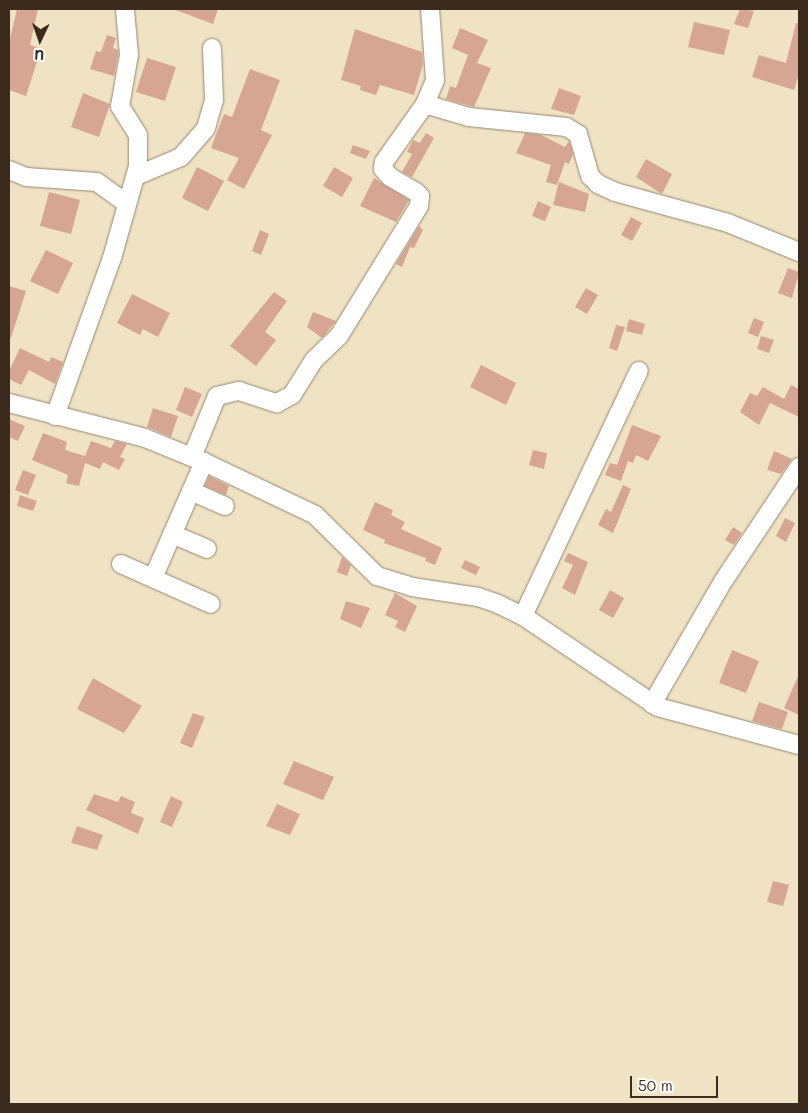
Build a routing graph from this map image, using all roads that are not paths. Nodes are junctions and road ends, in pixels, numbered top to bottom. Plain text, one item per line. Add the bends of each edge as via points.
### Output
1 (125, 9) edge
2 (430, 9) edge
3 (212, 48) dead end
4 (425, 104) junction
5 (9, 170) edge
6 (136, 176) junction
7 (127, 204) junction
8 (799, 252) edge
9 (639, 371) dead end
10 (9, 403) edge
11 (55, 416) junction
12 (198, 459) junction
13 (799, 467) edge
14 (191, 491) junction
15 (225, 506) dead end
16 (172, 534) junction
17 (207, 549) dead end
18 (121, 564) dead end
19 (153, 578) junction
20 (211, 604) dead end
21 (523, 616) junction
22 (652, 704) junction
23 (799, 745) edge

1 - 6 street via 129,55 120,106 138,135
2 - 4 street via 434,80
3 - 6 street via 214,100 206,128 180,157
4 - 8 street via 470,117 566,127 578,134 586,165 598,184 615,192 728,223
4 - 12 street via 383,168 390,177 420,196 419,206 339,336 314,360 292,395 283,402 239,391 217,396
5 - 7 street via 26,177 97,182
6 - 7 street
7 - 11 street via 112,258
9 - 21 street
10 - 11 street
11 - 12 street via 145,438
12 - 14 street
12 - 21 street via 315,515 377,576 412,587 478,597
13 - 22 street via 724,580
14 - 15 street
14 - 16 street
16 - 17 street
16 - 19 street
18 - 19 street
19 - 20 street
21 - 22 street
22 - 23 street

